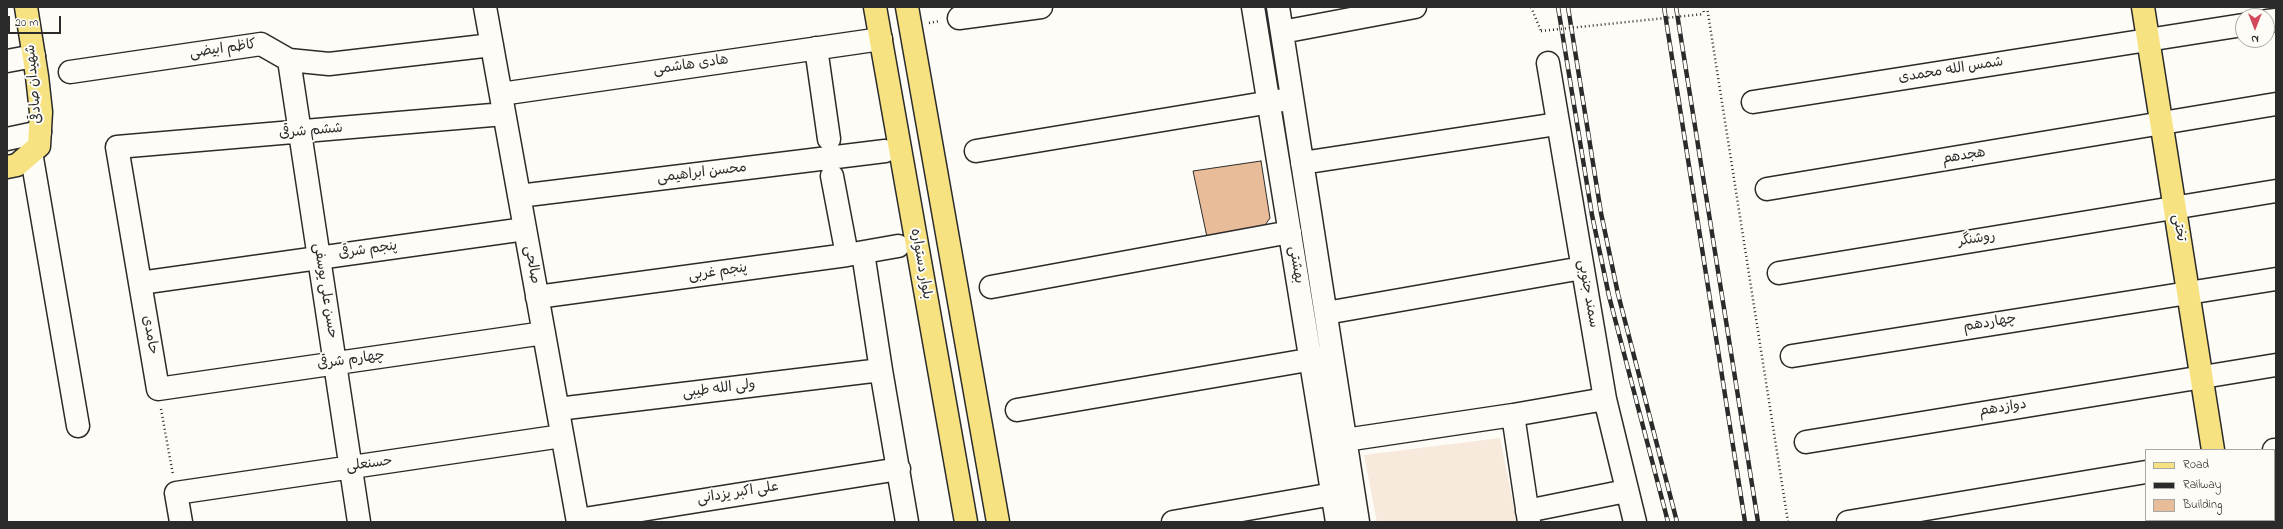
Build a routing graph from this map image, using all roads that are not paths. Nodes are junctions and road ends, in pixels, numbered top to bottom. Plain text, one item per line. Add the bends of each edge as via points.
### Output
1 (26, 7) edge
2 (485, 7) edge
3 (875, 7) edge
4 (1041, 7) edge
5 (1253, 7) edge
6 (1278, 7) edge
7 (1415, 7) edge
8 (2143, 7) edge
9 (909, 16) edge
10 (959, 18) road end
11 (2235, 26) edge
12 (1282, 32) junction
13 (880, 38) junction
14 (2149, 39) junction
15 (492, 45) junction
16 (816, 48) junction
17 (34, 56) junction
18 (289, 60) junction
19 (7, 61) edge
20 (1548, 63) dead end
21 (70, 72) dead end
22 (1292, 98) junction
23 (1753, 102) dead end
24 (1269, 103) junction
25 (503, 104) junction
26 (2276, 104) edge
27 (1557, 124) junction
28 (2162, 124) junction
29 (40, 132) junction
30 (300, 133) junction
31 (7, 139) edge
32 (829, 139) dead end
33 (117, 147) joint
34 (885, 151) dead end
35 (976, 151) dead end
36 (31, 152) junction
37 (1302, 163) junction
38 (7, 167) edge
39 (832, 176) dead end
40 (1767, 189) dead end
41 (2276, 191) edge
42 (519, 196) junction
43 (2175, 207) junction
44 (525, 229) junction
45 (1290, 232) junction
46 (898, 246) dead end
47 (855, 254) junction
48 (319, 258) junction
49 (1582, 268) junction
50 (1780, 273) dead end
51 (2276, 279) edge
52 (140, 283) junction
53 (991, 287) dead end
54 (2188, 292) junction
55 (537, 297) junction
56 (1326, 313) junction
57 (544, 333) junction
58 (1332, 355) junction
59 (1792, 356) dead end
60 (1311, 360) junction
61 (335, 364) junction
62 (2276, 365) edge
63 (880, 370) junction
64 (2201, 377) junction
65 (158, 389) joint
66 (1605, 399) junction
67 (558, 409) junction
68 (1017, 410) dead end
69 (1513, 415) junction
70 (78, 426) dead end
71 (562, 436) junction
72 (1345, 440) junction
73 (1806, 442) dead end
74 (2213, 449) edge
75 (351, 468) junction
76 (899, 468) junction
77 (2145, 472) edge
78 (1626, 491) junction
79 (1332, 494) junction
80 (1528, 517) edge
81 (578, 521) edge
82 (181, 522) edge
83 (359, 522) edge
84 (907, 522) edge
85 (966, 522) edge
86 (998, 522) edge
87 (1172, 522) edge
88 (1337, 522) edge
89 (1358, 522) edge
90 (1635, 522) edge
91 (1848, 522) edge

1 - 17 main road, شهیدان صادقی
2 - 15 street, صالحی
3 - 13 main road, بلوار دستواره
4 - 10 street
5 - 24 street, بهشتی
6 - 12 street
7 - 12 street
8 - 14 main road, تختی
9 - 86 main road
11 - 14 street, شمس الله محمدی
12 - 22 street
13 - 16 street, هادی هاشمی
13 - 85 main road, بلوار دستواره
14 - 23 street, شمس الله محمدی
14 - 28 main road, تختی
15 - 18 street, کاظم ابیضی via 329,64
15 - 25 street, صالحی
16 - 25 street, هادی هاشمی
16 - 32 street
17 - 19 street
17 - 29 main road, شهیدان صادقی
18 - 21 street, کاظم ابیضی via 262,44
18 - 30 street, حسن علی یوسفی
20 - 27 street, سمند جنوبی
22 - 24 street
22 - 37 street
24 - 35 street
24 - 45 street, بهشتی
25 - 30 street, ششم شرقی
25 - 42 street, صالحی
26 - 28 street, هجدهم
27 - 37 street
27 - 49 street, سمند جنوبی
28 - 40 street, هجدهم
28 - 43 main road, تختی
29 - 31 street
29 - 36 main road, شهیدان صادقی via 39,146
30 - 33 street, ششم شرقی
30 - 48 street, حسن علی یوسفی
33 - 52 street, حامدی
34 - 42 street, محسن ابراهیمی
36 - 38 main road, شهیدان صادقی via 17,165
36 - 70 street
37 - 56 street
39 - 47 street
41 - 43 street, روشنگر
42 - 44 street, صالحی
43 - 50 street, روشنگر
43 - 54 main road, تختی
44 - 48 street, پنجم شرقی
44 - 55 street, صالحی
45 - 53 street
45 - 60 street, بهشتی
46 - 47 street, پنجم غربی
47 - 55 street, پنجم غربی
47 - 63 street
48 - 52 street, پنجم شرقی
48 - 61 street, حسن علی یوسفی
49 - 56 street
49 - 66 street, سمند جنوبی
51 - 54 street, چهاردهم
52 - 65 street, حامدی
54 - 59 street, چهاردهم
54 - 64 main road, تختی
55 - 57 street, صالحی
56 - 58 street
57 - 61 street, چهارم شرقی
57 - 67 street, صالحی
58 - 60 street
58 - 72 street
60 - 68 street
60 - 79 street, بهشتی
61 - 65 street, چهارم شرقی
61 - 75 street, حسن علی یوسفی
62 - 64 street, دوازدهم
63 - 67 street, ولی الله طیبی
63 - 76 street
64 - 73 street, دوازدهم
64 - 74 main road, تختی
66 - 69 street
66 - 78 street, سمند جنوبی
67 - 71 street, صالحی
69 - 72 street
69 - 80 street
71 - 75 street, حسنعلی
71 - 81 street, صالحی
72 - 89 street
75 - 82 street, حسنعلی via 176,493
75 - 83 street, حسن علی یوسفی
76 - 81 street, علی اکبر یزدانی
76 - 84 street
77 - 91 street
78 - 80 street
78 - 90 street, سمند جنوبی
79 - 87 street
79 - 88 street, بهشتی

